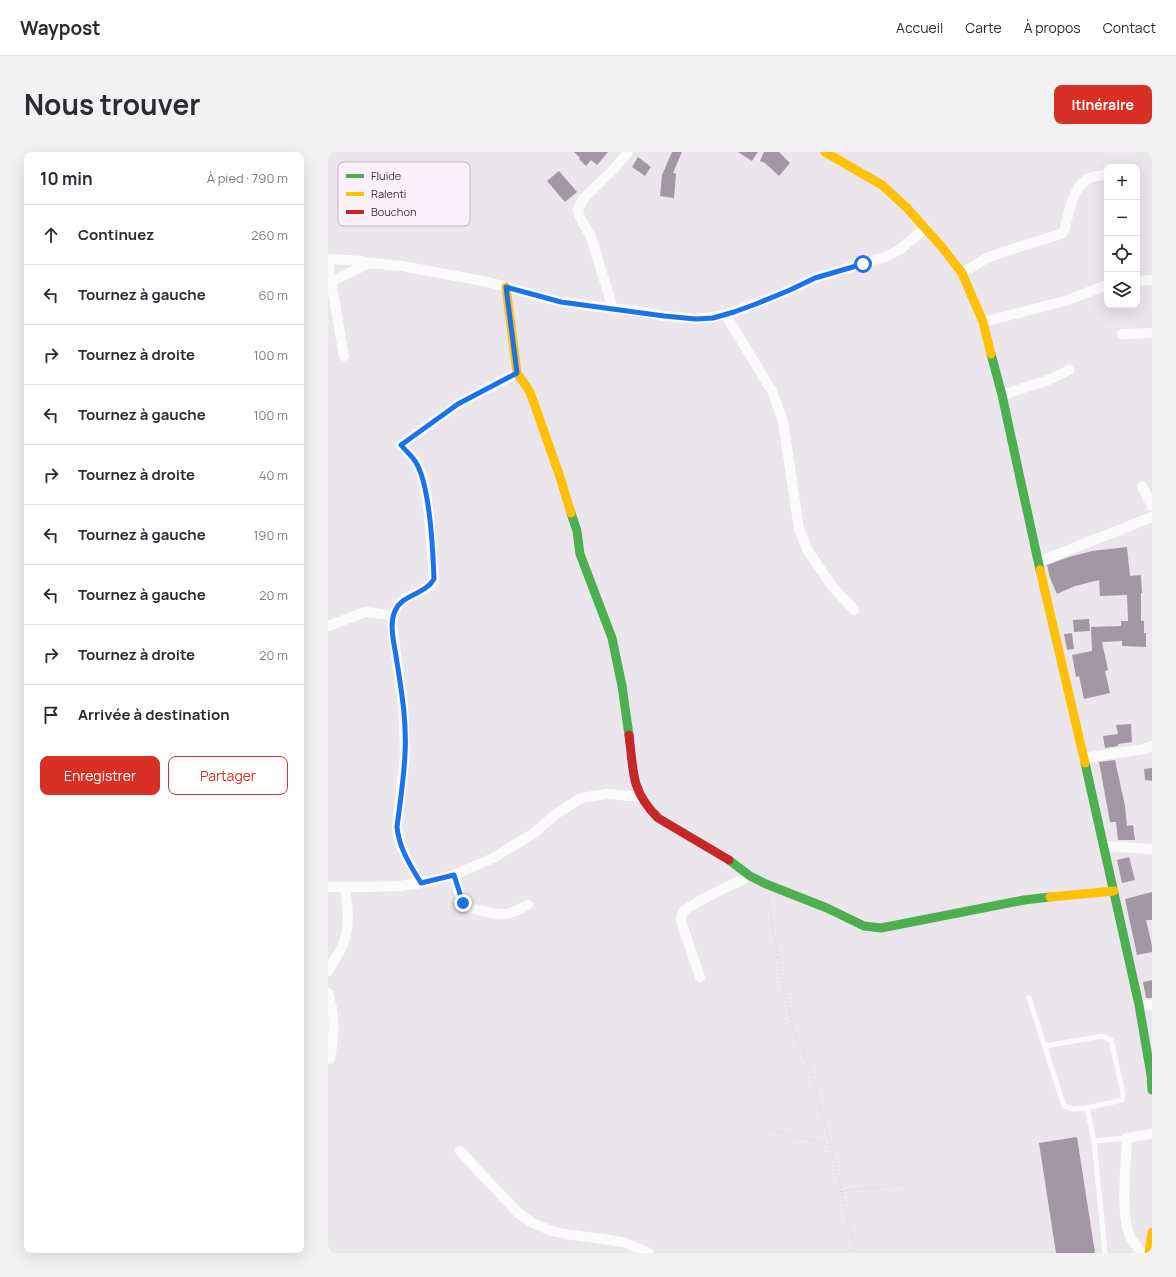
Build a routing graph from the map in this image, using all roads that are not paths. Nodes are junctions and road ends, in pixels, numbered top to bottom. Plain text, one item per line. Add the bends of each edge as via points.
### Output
1 (628, 152) edge
2 (825, 152) edge
3 (1104, 175) edge
4 (926, 228) junction
5 (328, 259) edge
6 (328, 263) edge
7 (370, 263) junction
8 (962, 273) junction
9 (1152, 280) edge
10 (332, 281) junction
11 (1140, 281) edge
12 (1104, 286) edge
13 (506, 287) junction
14 (613, 309) junction
15 (725, 314) junction
16 (983, 322) junction
17 (1152, 333) edge
18 (1122, 334) dead end
19 (344, 356) dead end
20 (1069, 370) dead end
21 (517, 373) junction
22 (1002, 395) junction
23 (1142, 486) dead end
24 (1152, 506) edge
25 (1152, 517) edge
26 (1038, 562) junction
27 (854, 610) dead end
28 (393, 615) junction
29 (328, 626) edge
30 (1152, 746) edge
31 (1084, 758) junction
32 (642, 797) junction
33 (1104, 846) junction
34 (1152, 849) edge
35 (454, 875) junction
36 (750, 876) junction
37 (421, 883) junction
38 (328, 887) edge
39 (345, 887) junction
40 (1114, 891) junction
41 (528, 905) dead end
42 (328, 971) edge
43 (700, 977) dead end
44 (328, 993) edge
45 (1029, 998) dead end
46 (1139, 1005) junction
47 (1152, 1005) edge
48 (1046, 1046) junction
49 (330, 1059) dead end
50 (1152, 1090) edge
51 (1087, 1108) junction
52 (1152, 1134) edge
53 (1127, 1138) junction
54 (1094, 1141) junction
55 (460, 1151) dead end
56 (1152, 1232) edge
57 (649, 1253) edge
58 (1105, 1253) edge
59 (1143, 1253) edge
60 (1150, 1253) edge

1 - 14 street via 584,198 578,209 591,237
2 - 4 street via 882,185
3 - 8 street via 1083,181 1075,195 1061,234 987,258
4 - 8 street
4 - 15 street via 899,250 885,257 815,278
5 - 7 street
6 - 10 street
7 - 10 street
7 - 13 street via 402,266
8 - 16 street
9 - 11 street
10 - 19 street
12 - 16 street via 1065,301
13 - 14 street via 561,302
13 - 21 street
14 - 15 street via 696,319
15 - 27 street via 772,391 783,421 799,528 808,552 832,586
16 - 22 street
17 - 18 street
20 - 22 street via 1048,380
21 - 28 street via 458,404 401,445 416,462 423,481 429,514 434,579 430,586 398,605
21 - 32 street via 530,392 577,530 580,554 612,638 622,686 636,784
22 - 26 street
23 - 24 street
25 - 26 street
26 - 31 street
28 - 29 street via 365,612
28 - 37 street via 403,706 405,754 398,831 401,848
30 - 31 street
31 - 33 street
32 - 35 street via 607,794 581,798 556,814 534,833 493,858
32 - 36 street via 658,818
33 - 34 street
33 - 40 street
35 - 37 street
35 - 41 street via 466,906 506,914
36 - 40 street via 864,926 881,928 1024,900
36 - 43 street via 698,902 682,914 682,924
37 - 39 street
38 - 39 street
39 - 42 street via 348,928 341,948
40 - 46 street
44 - 49 street via 334,1018
45 - 48 lane
46 - 47 street
46 - 50 street
48 - 51 lane via 1064,1106 1072,1109
48 - 51 lane via 1102,1036 1111,1040 1123,1093 1122,1100
51 - 54 lane
52 - 53 street
53 - 54 lane
53 - 59 street via 1124,1192 1126,1226 1132,1241
54 - 58 lane
55 - 57 street via 518,1213 533,1223 566,1234 623,1242
56 - 60 street

